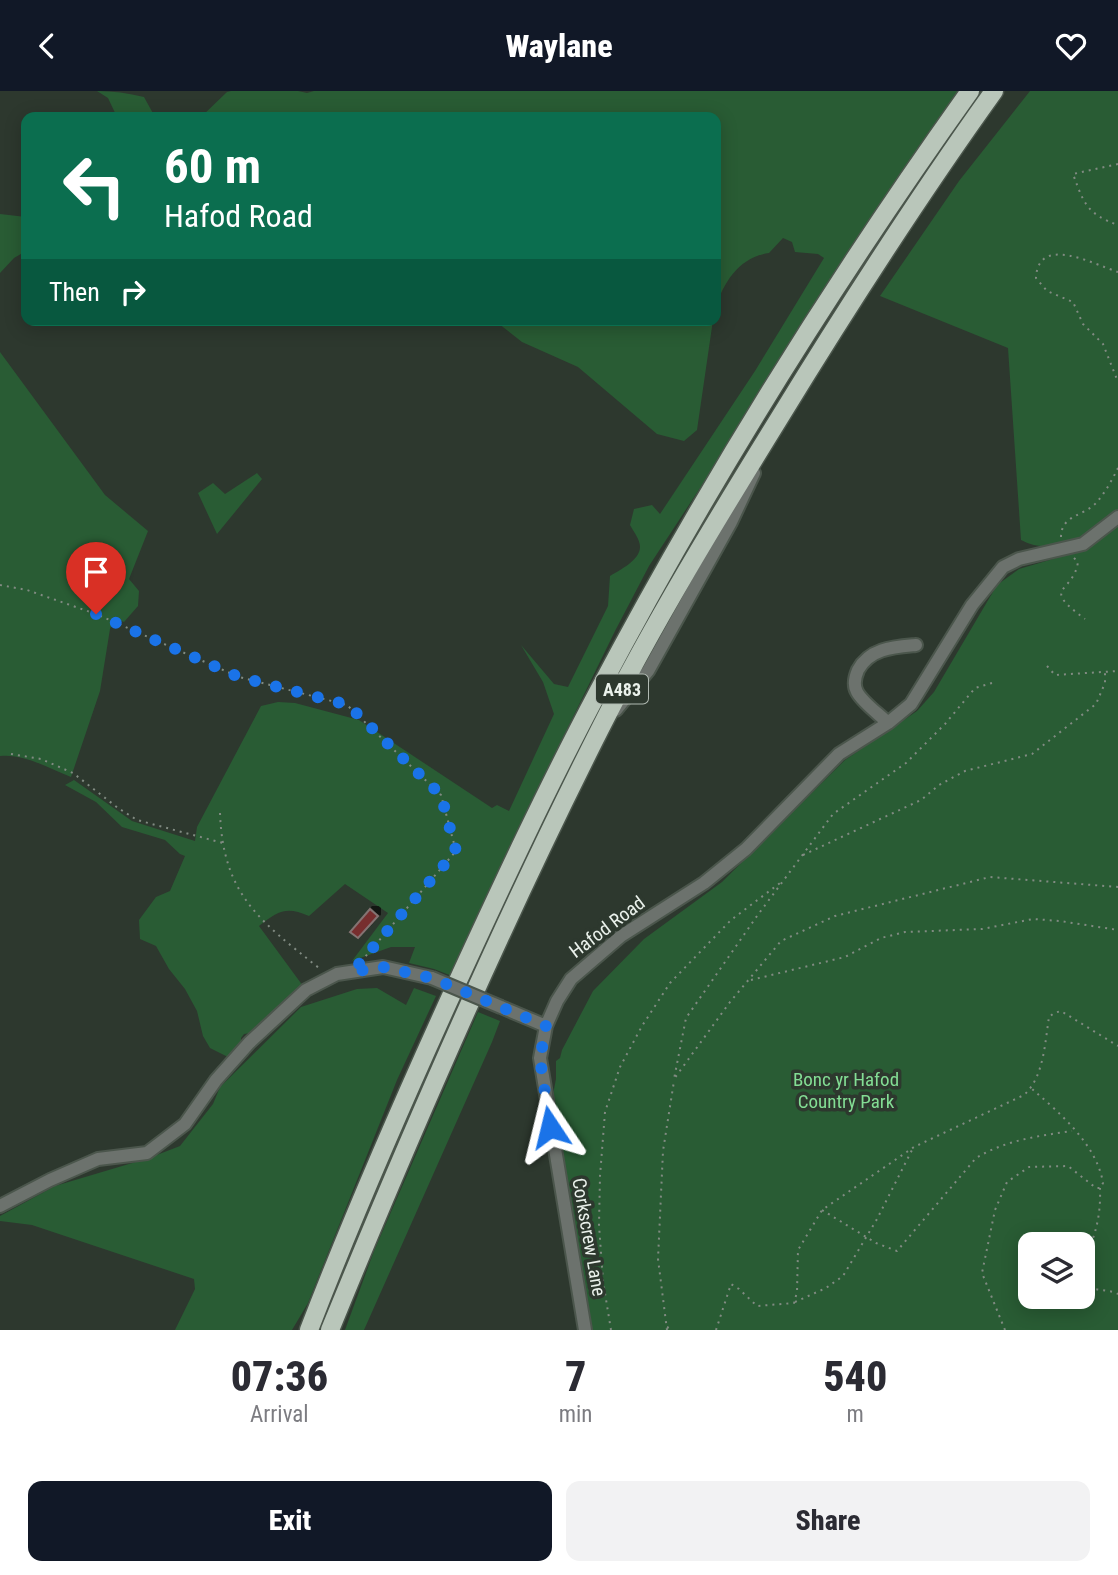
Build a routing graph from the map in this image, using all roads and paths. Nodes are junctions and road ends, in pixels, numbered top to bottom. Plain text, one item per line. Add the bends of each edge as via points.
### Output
1 (970, 91) edge
2 (993, 91) edge
3 (1118, 165) edge
4 (1118, 225) edge
5 (1118, 272) edge
6 (1118, 382) edge
7 (1118, 469) edge
8 (1118, 517) edge
9 (1065, 549) junction
10 (0, 585) edge
11 (1085, 619) dead end
12 (916, 645) dead end
13 (1047, 666) dead end
14 (1105, 671) junction
15 (1118, 671) edge
16 (992, 683) dead end
17 (888, 723) junction
18 (11, 754) dead end
19 (220, 813) dead end
20 (223, 843) junction
21 (802, 856) junction
22 (782, 882) junction
23 (1118, 887) edge
24 (1118, 930) edge
25 (352, 972) junction
26 (331, 977) junction
27 (749, 980) junction
28 (546, 1026) junction
29 (1118, 1046) edge
30 (674, 1079) junction
31 (1032, 1088) junction
32 (1073, 1130) junction
33 (914, 1147) junction
34 (1100, 1188) junction
35 (0, 1206) edge
36 (822, 1210) junction
37 (1095, 1234) edge
38 (866, 1237) junction
39 (1095, 1291) edge
40 (1118, 1294) edge
41 (794, 1303) junction
42 (667, 1329) edge
43 (309, 1330) edge
44 (330, 1330) edge
45 (585, 1330) edge
46 (611, 1330) edge
47 (673, 1330) edge
48 (716, 1330) edge
49 (1005, 1330) edge

1 - 43 highway, A483 via 813,322 688,527 597,693 433,1035
2 - 44 highway, A483 via 842,314 676,588 601,727 483,971
3 - 4 path via 1073,174 1088,209
5 - 6 path via 1065,255 1048,255 1036,266 1036,278 1047,291 1073,302 1083,324 1103,344
7 - 9 path via 1095,505 1063,526
8 - 9 street, Hafod Road via 1083,544
9 - 11 path via 1066,557 1078,562 1061,593 1064,603
9 - 17 street, Hafod Road via 1003,567 972,605 911,704
10 - 25 path via 96,614 239,677 348,705 441,795 456,851
12 - 17 street via 872,655 855,677 857,692
13 - 14 path via 1055,675
14 - 15 path
14 - 21 path via 1096,704 1032,754 965,771 921,800
16 - 21 path via 975,688 906,763 832,814
17 - 28 street, Hafod Road via 839,754 746,849 704,883 594,957 571,979
18 - 20 path via 41,759 73,773 137,820
19 - 20 path
20 - 26 path via 231,876 246,903 271,930
21 - 22 path
22 - 30 path via 686,1018
22 - 46 path via 731,920 670,983 620,1067 605,1112 600,1189 599,1236
23 - 27 path via 990,877 848,912 781,941
24 - 27 path via 1033,919 982,929 905,932 881,938 845,957
25 - 26 street
25 - 28 street, bridge via 383,967 432,978
26 - 35 street via 306,991 249,1043 185,1124 147,1153 97,1159
27 - 30 path
28 - 45 street, Corkscrew Lane via 540,1059 543,1085
29 - 31 path via 1061,1011 1054,1013 1049,1017
30 - 42 path via 663,1151 658,1259
31 - 32 path
31 - 33 path
32 - 34 path via 1096,1158 1103,1183
32 - 38 path via 1022,1138 976,1158 897,1251
33 - 36 path
33 - 38 path
34 - 37 path via 1101,1214
34 - 49 path via 1068,1167 1029,1167 1007,1182 995,1210 982,1273
36 - 38 path
36 - 41 path via 798,1250
38 - 41 path via 843,1276
39 - 40 path via 1109,1289
41 - 48 path via 757,1306 731,1284
42 - 47 path

